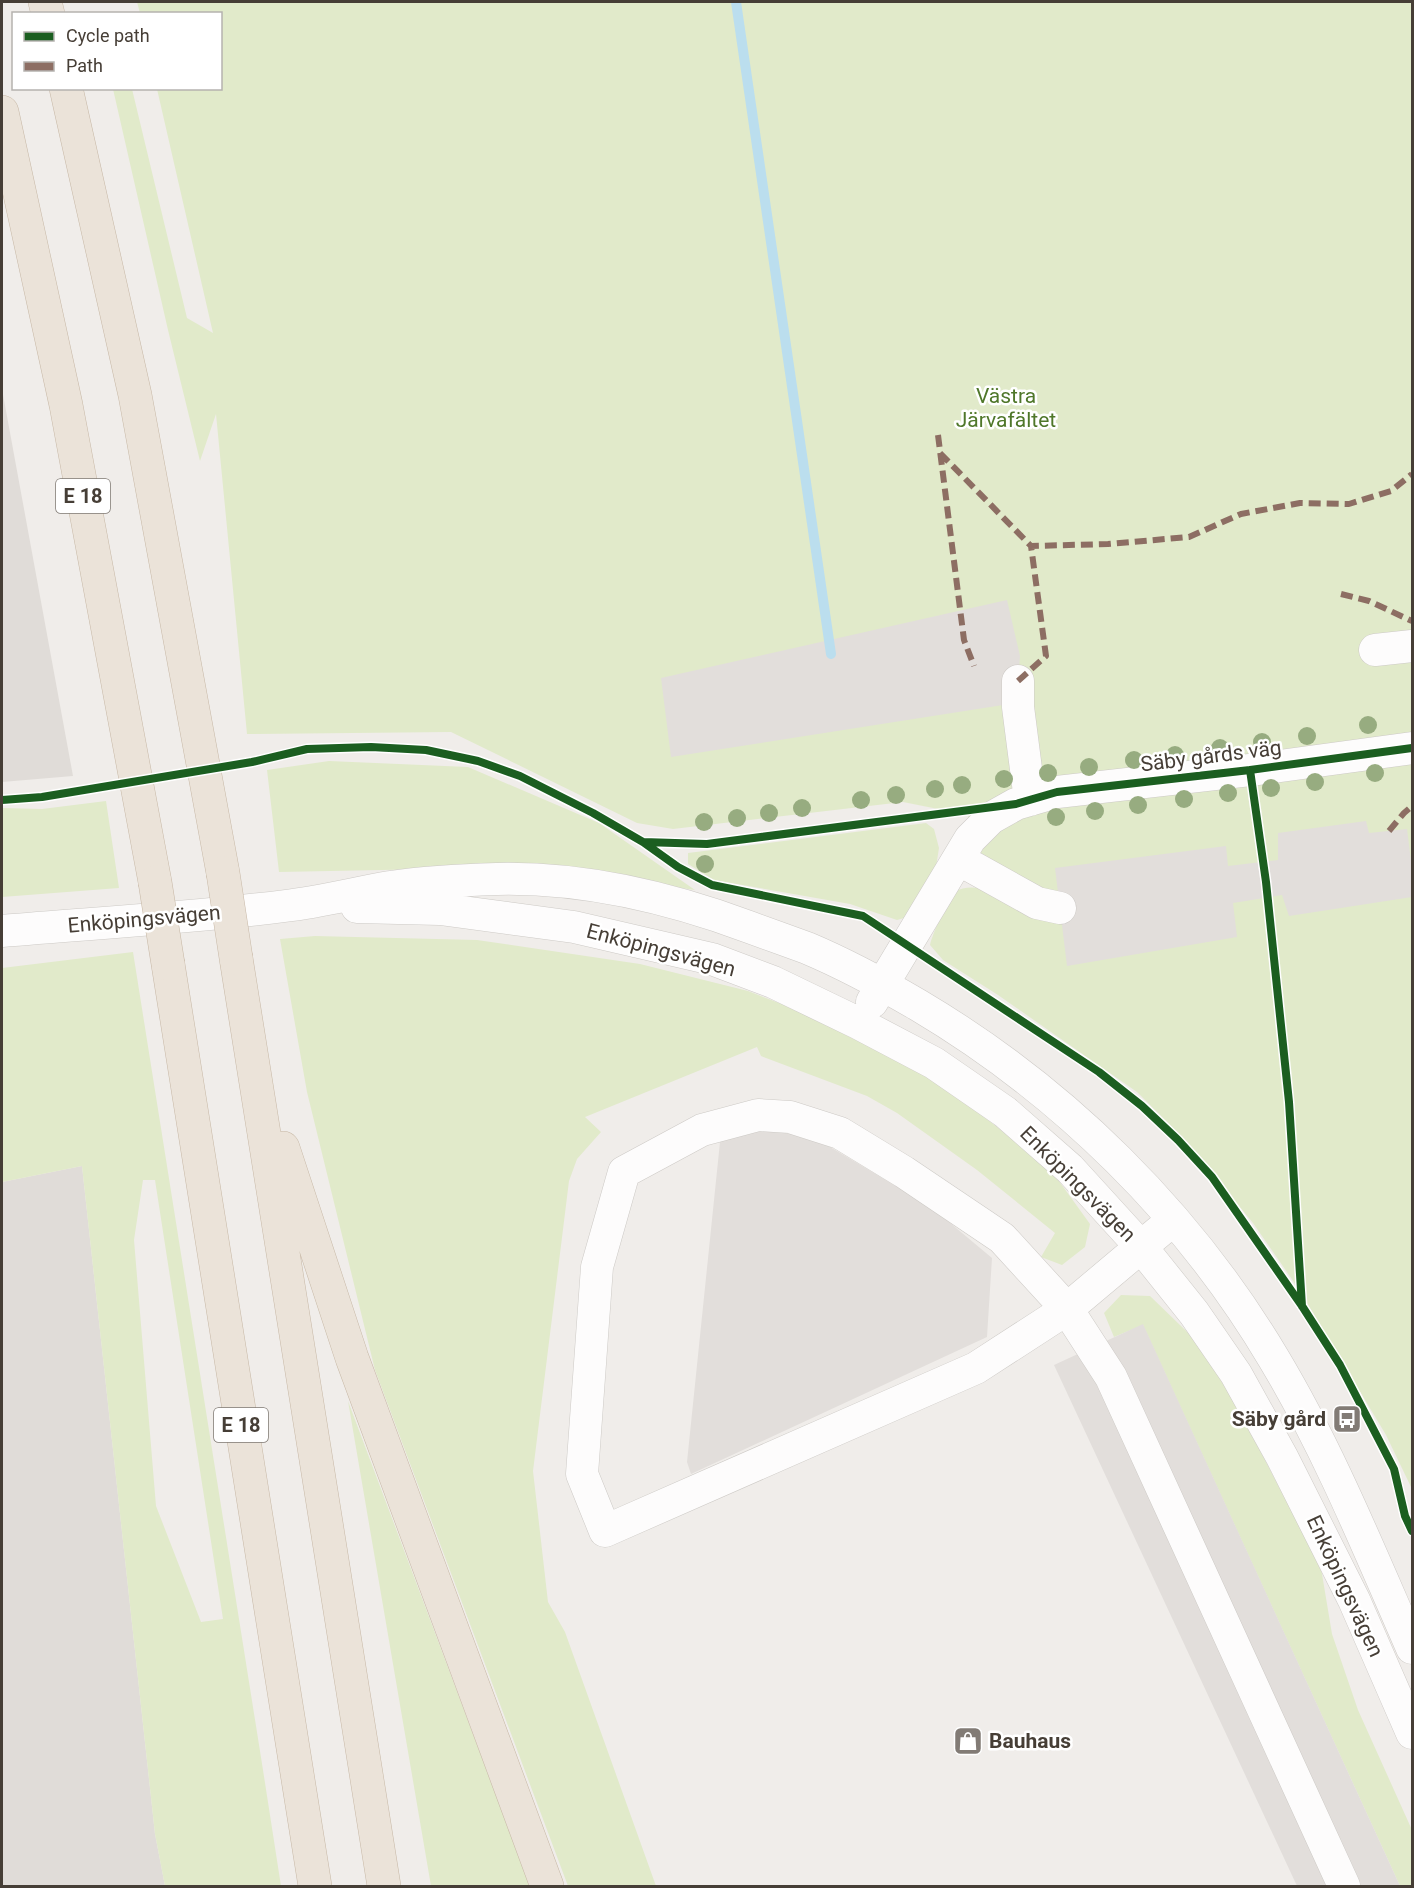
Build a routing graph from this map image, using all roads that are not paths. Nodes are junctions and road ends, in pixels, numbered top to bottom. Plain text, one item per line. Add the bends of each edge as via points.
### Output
1 (66, 90) edge
2 (2, 112) edge
3 (1413, 646) edge
4 (1375, 650) dead end
5 (1018, 681) dead end
6 (1413, 748) edge
7 (1030, 800) junction
8 (958, 859) junction
9 (287, 906) junction
10 (1060, 908) dead end
11 (2, 931) edge
12 (883, 985) junction
13 (858, 1023) junction
14 (251, 1050) junction
15 (1173, 1220) junction
16 (1142, 1248) junction
17 (1067, 1309) junction
18 (1413, 1648) edge
19 (1413, 1733) edge
20 (315, 1887) edge
21 (384, 1887) edge
22 (547, 1887) edge
23 (1344, 1887) edge

1 - 14 highway, bridge via 135,395 223,873
2 - 20 highway, E 18, bridge via 66,405 155,882
3 - 4 street
5 - 7 street
6 - 7 street, Säby gårds väg via 1057,792
7 - 8 street, Säby gårds väg via 991,818 970,839
8 - 10 street via 1037,903
8 - 12 street, Säby gårds väg
9 - 11 street, Enköpingsvägen
9 - 12 street, Enköpingsvägen via 396,886 499,879 582,883 657,897 726,918 810,949
9 - 13 street, Enköpingsvägen via 440,909 574,927 712,959 773,982
12 - 13 street, Säby gårds väg
12 - 15 street, Enköpingsvägen via 956,1028 1032,1082 1102,1144
13 - 16 street, Enköpingsvägen via 934,1064 1005,1112 1070,1169
14 - 21 highway
14 - 22 highway via 352,1358
15 - 16 street
15 - 18 street, Enköpingsvägen via 1227,1288 1302,1408
16 - 17 street
16 - 19 street, Enköpingsvägen via 1236,1374 1354,1600
17 - 17 street via 976,1368 605,1531 582,1474 597,1267 624,1172 702,1130 758,1114 790,1117 840,1133 1002,1238
17 - 23 street via 1111,1377

